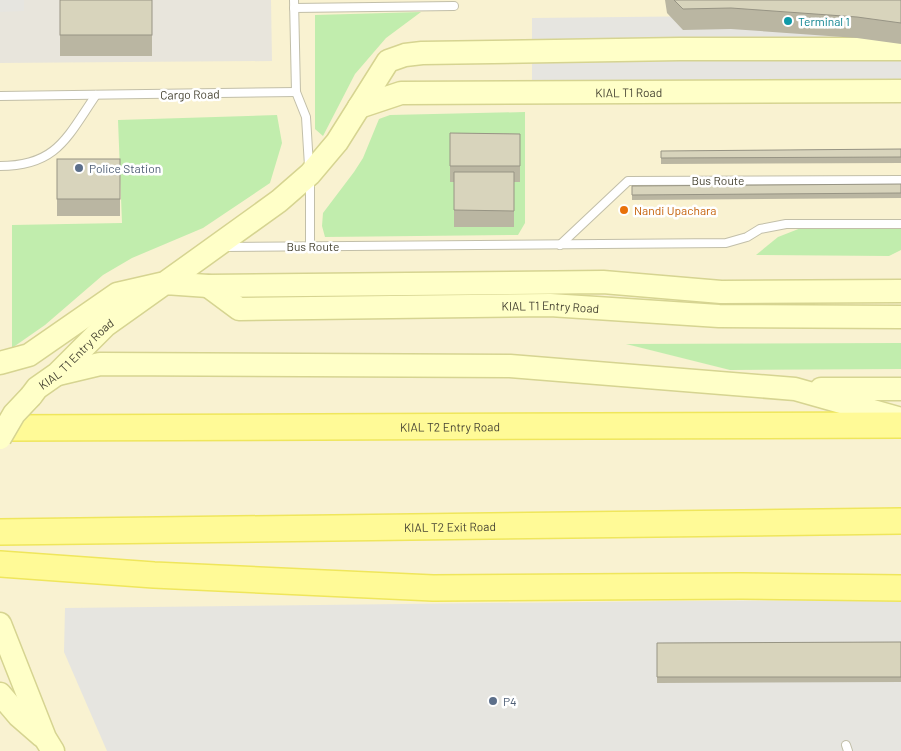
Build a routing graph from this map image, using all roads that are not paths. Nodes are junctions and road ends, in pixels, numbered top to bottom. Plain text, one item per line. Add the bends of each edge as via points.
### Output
1 (294, 4) edge
2 (454, 6) dead end
3 (901, 48) edge
4 (296, 92) junction
5 (901, 92) edge
6 (96, 95) junction
7 (0, 96) edge
8 (359, 107) junction
9 (0, 166) edge
10 (310, 174) junction
11 (901, 180) edge
12 (901, 224) edge
13 (560, 245) junction
14 (310, 246) junction
15 (216, 247) junction
16 (165, 283) junction
17 (208, 286) junction
18 (901, 291) edge
19 (901, 317) edge
20 (0, 363) edge
21 (57, 374) junction
22 (795, 389) junction
23 (901, 389) edge
24 (901, 419) edge
25 (901, 425) edge
26 (0, 428) edge
27 (0, 438) edge
28 (901, 521) edge
29 (0, 532) edge
30 (0, 564) edge
31 (901, 588) edge
32 (0, 624) edge
33 (0, 694) edge
34 (49, 744) edge

1 - 2 lane
1 - 4 lane
3 - 8 main road, KIAL T1 Entry Road via 405,55 388,61
4 - 6 lane, Cargo Road
4 - 10 lane via 306,117
5 - 8 main road, KIAL T1 Road via 401,93
6 - 7 lane, Cargo Road
6 - 9 lane via 62,144 43,159 16,166
8 - 10 main road, KIAL T1 Entry Road via 337,142
10 - 14 lane
10 - 15 main road, KIAL T1 Entry Road
11 - 13 lane, Bus Route via 628,180
12 - 13 lane, Bus Route via 786,224 760,229 726,243
13 - 14 lane, Bus Route
14 - 15 lane, Bus Route
15 - 16 main road, KIAL T1 Entry Road
16 - 17 main road, KIAL T1 Entry Road
16 - 20 main road, KIAL T1 Entry Road via 116,294 29,355
16 - 21 main road, KIAL T1 Entry Road via 106,325
17 - 18 main road, KIAL T1 Entry Road via 603,282 721,292
17 - 19 main road, KIAL T1 Entry Road via 239,309 550,305 719,316
21 - 22 main road via 100,364 510,366
21 - 27 main road, KIAL T1 Entry Road, bridge via 37,388 14,414
22 - 23 main road
22 - 24 main road
25 - 26 main road, KIAL T2 Entry Road
28 - 29 main road, KIAL T2 Exit Road
30 - 31 main road via 433,588
32 - 34 main road
33 - 34 main road

